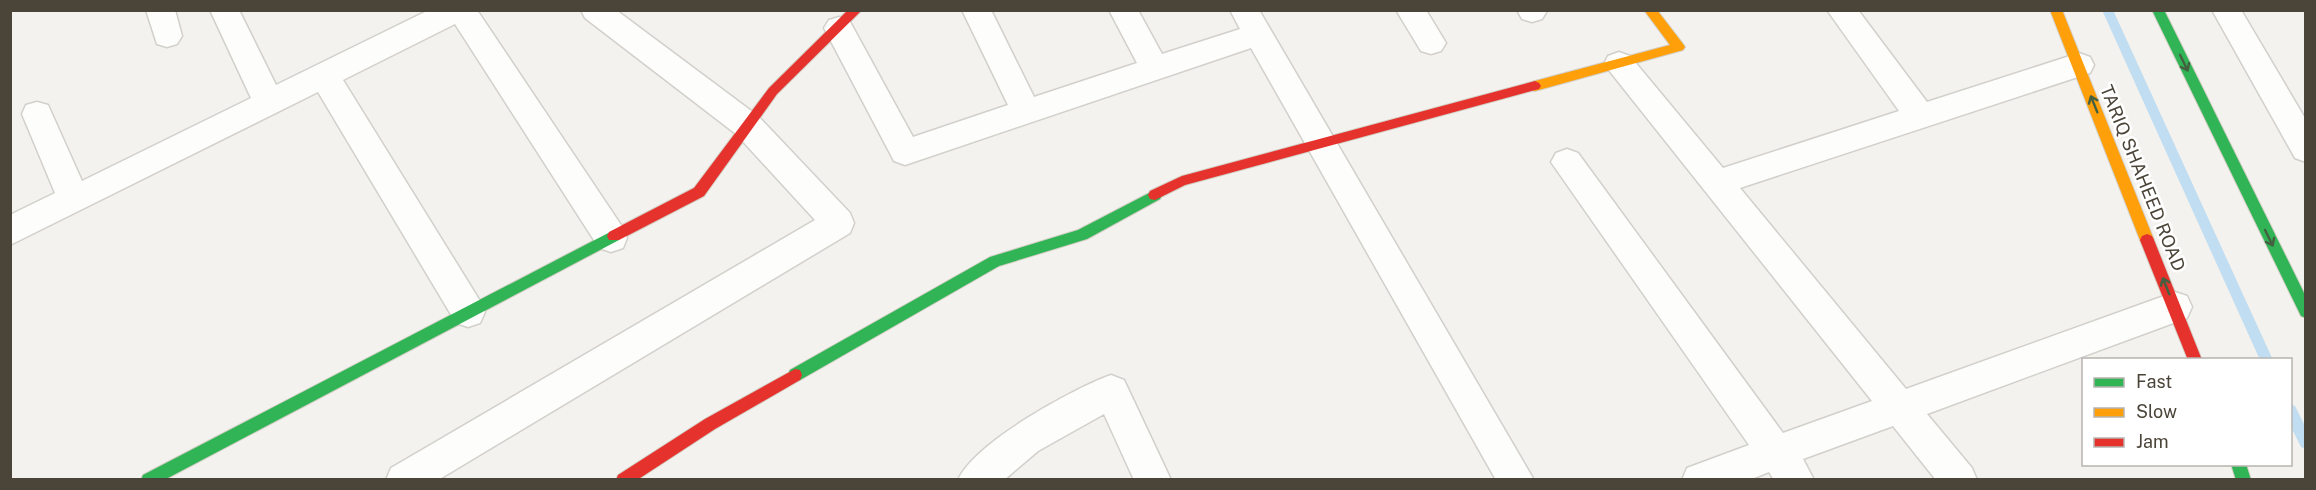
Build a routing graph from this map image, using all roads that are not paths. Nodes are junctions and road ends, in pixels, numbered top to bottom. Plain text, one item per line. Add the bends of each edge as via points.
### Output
1 (224, 10) edge
2 (456, 10) edge
3 (461, 10) edge
4 (596, 10) edge
5 (976, 10) edge
6 (1123, 10) edge
7 (1410, 10) edge
8 (1650, 10) edge
9 (1841, 10) edge
10 (2056, 10) edge
11 (2158, 10) edge
12 (2226, 10) edge
13 (848, 19) edge
14 (1251, 22) edge
15 (1431, 44) dead end
16 (1618, 64) junction
17 (2079, 65) junction
18 (1155, 68) junction
19 (324, 75) junction
20 (269, 103) junction
21 (1026, 111) junction
22 (38, 114) dead end
23 (1920, 116) junction
24 (747, 125) junction
25 (1321, 142) junction
26 (2306, 149) edge
27 (1567, 162) dead end
28 (1716, 183) junction
29 (74, 200) junction
30 (10, 231) edge
31 (610, 238) junction
32 (2175, 307) junction
33 (468, 312) junction
34 (2306, 312) edge
35 (2194, 358) edge
36 (1899, 407) junction
37 (1786, 466) edge
38 (2238, 466) edge
39 (148, 480) edge
40 (404, 480) edge
41 (623, 480) edge
42 (976, 480) edge
43 (1153, 480) edge
44 (1516, 480) edge
45 (1701, 480) edge
46 (1959, 480) edge
47 (2244, 480) edge

1 - 20 street
2 - 19 street
3 - 31 street
4 - 24 street
5 - 21 street
6 - 18 street
7 - 15 street
8 - 16 street via 1678,47
9 - 23 street
10 - 17 street, TARIQ SHAHEED ROAD
11 -> 34 street
12 - 26 street
13 - 21 street via 905,152
13 - 24 street via 773,91
14 - 18 street
14 - 25 street
16 - 25 street
16 - 28 street
17 - 23 street
32 -> 17 street, TARIQ SHAHEED ROAD
18 - 21 street
19 - 20 street
19 - 33 street
20 - 29 street
22 - 29 street
23 - 28 street
24 - 31 street via 699,192
24 - 40 street via 838,223
25 - 41 street via 1182,181 1082,235 995,261 710,424
25 - 44 street
27 - 37 street
28 - 36 street
29 - 30 street
31 - 33 street
32 - 35 street, TARIQ SHAHEED ROAD
32 - 36 street
33 - 39 street
36 - 37 street
36 - 46 street
37 - 45 street
38 - 47 street
42 - 43 street via 1025,439 1111,391

